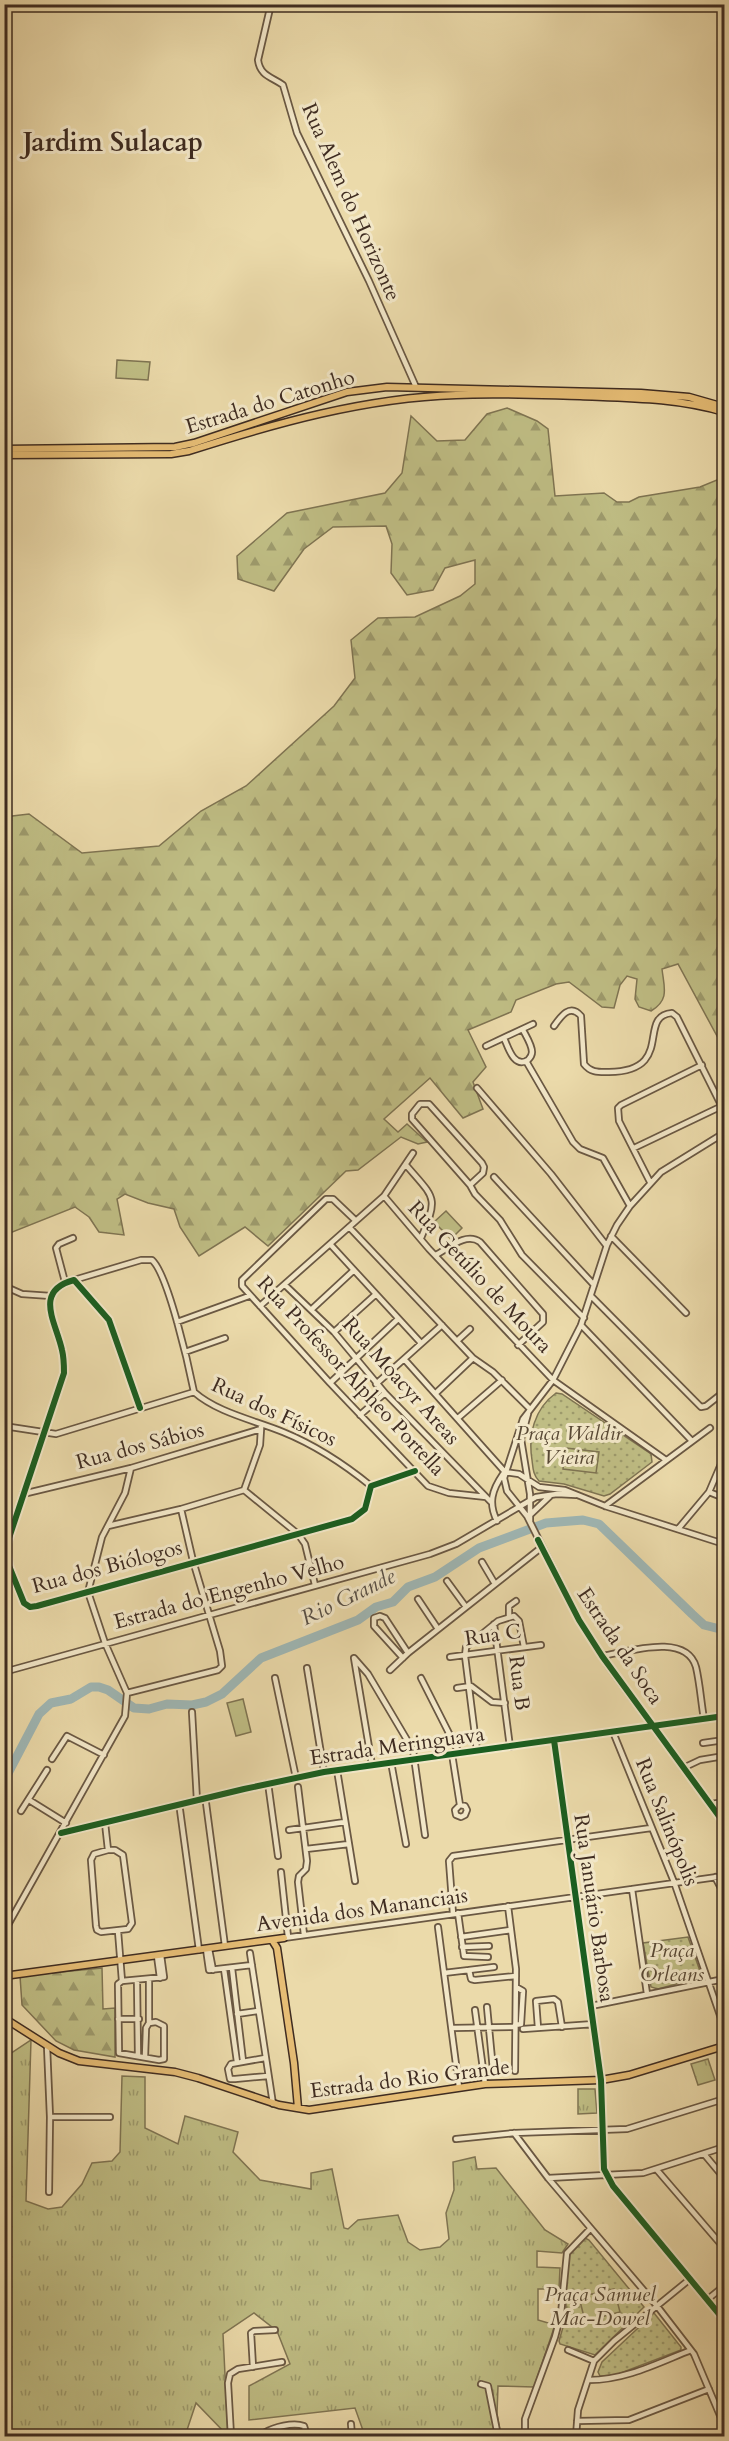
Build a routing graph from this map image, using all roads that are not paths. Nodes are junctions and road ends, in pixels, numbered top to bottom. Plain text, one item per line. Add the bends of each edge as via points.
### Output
1 (271, 4) edge
2 (387, 387) junction
3 (416, 387) junction
4 (347, 392) junction
5 (392, 402) junction
6 (724, 407) edge
7 (350, 408) junction
8 (724, 412) edge
9 (4, 449) edge
10 (4, 455) edge
11 (533, 1024) dead end
12 (554, 1026) dead end
13 (523, 1030) junction
14 (504, 1038) junction
15 (486, 1046) dead end
16 (526, 1061) junction
17 (702, 1065) junction
18 (477, 1088) dead end
19 (723, 1108) edge
20 (724, 1133) edge
21 (634, 1148) junction
22 (413, 1154) dead end
23 (406, 1165) junction
24 (494, 1177) dead end
25 (650, 1182) junction
26 (470, 1185) junction
27 (384, 1196) junction
28 (630, 1206) junction
29 (355, 1220) junction
30 (349, 1227) junction
31 (611, 1236) junction
32 (73, 1238) dead end
33 (421, 1238) junction
34 (330, 1244) junction
35 (606, 1245) junction
36 (436, 1255) junction
37 (354, 1270) junction
38 (74, 1280) junction
39 (65, 1282) junction
40 (285, 1285) junction
41 (594, 1285) junction
42 (4, 1287) edge
43 (375, 1294) junction
44 (51, 1296) junction
45 (249, 1296) junction
46 (591, 1296) junction
47 (260, 1306) junction
48 (312, 1309) junction
49 (686, 1313) dead end
50 (584, 1318) junction
51 (398, 1319) junction
52 (177, 1322) junction
53 (442, 1324) junction
54 (581, 1325) junction
55 (470, 1329) dead end
56 (334, 1332) junction
57 (225, 1338) dead end
58 (458, 1340) junction
59 (421, 1343) junction
60 (518, 1345) junction
61 (185, 1352) junction
62 (473, 1358) junction
63 (356, 1359) junction
64 (405, 1360) junction
65 (502, 1380) junction
66 (553, 1380) junction
67 (330, 1383) junction
68 (376, 1384) junction
69 (194, 1392) junction
70 (385, 1393) junction
71 (436, 1393) junction
72 (720, 1395) dead end
73 (140, 1408) junction
74 (529, 1410) junction
75 (360, 1415) junction
76 (458, 1418) junction
77 (4, 1426) edge
78 (261, 1427) junction
79 (710, 1428) dead end
80 (43, 1433) junction
81 (692, 1441) junction
82 (724, 1457) edge
83 (666, 1460) junction
84 (131, 1468) junction
85 (415, 1471) junction
86 (505, 1472) junction
87 (528, 1482) junction
88 (371, 1486) junction
89 (244, 1490) junction
90 (709, 1492) junction
91 (23, 1494) junction
92 (552, 1494) junction
93 (576, 1495) junction
94 (486, 1497) junction
95 (724, 1498) edge
96 (530, 1500) junction
97 (491, 1502) junction
98 (605, 1506) junction
99 (518, 1508) junction
100 (181, 1509) junction
101 (531, 1514) junction
102 (497, 1521) junction
103 (530, 1524) junction
104 (107, 1526) junction
105 (678, 1529) junction
106 (298, 1534) junction
107 (724, 1544) edge
108 (542, 1547) junction
109 (193, 1561) junction
110 (482, 1562) dead end
111 (447, 1581) dead end
112 (495, 1584) junction
113 (315, 1585) junction
114 (88, 1592) junction
115 (418, 1599) dead end
116 (516, 1601) dead end
117 (466, 1607) junction
118 (208, 1616) junction
119 (509, 1617) junction
120 (494, 1624) junction
121 (438, 1629) junction
122 (105, 1643) junction
123 (541, 1645) dead end
124 (524, 1647) junction
125 (498, 1650) junction
126 (408, 1653) junction
127 (465, 1653) junction
128 (602, 1656) junction
129 (450, 1657) dead end
130 (403, 1658) junction
131 (307, 1668) dead end
132 (390, 1670) dead end
133 (4, 1672) edge
134 (368, 1674) junction
135 (275, 1678) dead end
136 (421, 1678) dead end
137 (356, 1679) junction
138 (471, 1686) junction
139 (457, 1688) dead end
140 (127, 1694) junction
141 (505, 1703) junction
142 (192, 1712) dead end
143 (724, 1716) edge
144 (704, 1719) junction
145 (655, 1726) junction
146 (613, 1732) junction
147 (554, 1740) junction
148 (724, 1740) edge
149 (702, 1743) dead end
150 (510, 1747) junction
151 (477, 1751) junction
152 (459, 1753) junction
153 (452, 1754) junction
154 (104, 1755) junction
155 (724, 1756) edge
156 (415, 1759) junction
157 (52, 1760) dead end
158 (391, 1762) junction
159 (372, 1765) junction
160 (683, 1768) junction
161 (46, 1770) dead end
162 (337, 1770) junction
163 (324, 1772) junction
164 (296, 1778) junction
165 (268, 1783) junction
166 (297, 1788) dead end
167 (29, 1800) junction
168 (197, 1800) junction
169 (724, 1802) edge
170 (206, 1803) dead end
171 (711, 1804) junction
172 (460, 1805) dead end
173 (180, 1810) dead end
174 (21, 1811) dead end
175 (67, 1821) junction
176 (345, 1822) junction
177 (105, 1823) junction
178 (724, 1823) edge
179 (304, 1828) junction
180 (651, 1828) junction
181 (78, 1829) junction
182 (289, 1830) dead end
183 (61, 1833) junction
184 (425, 1835) dead end
185 (568, 1840) junction
186 (349, 1844) junction
187 (406, 1844) dead end
188 (306, 1848) junction
189 (108, 1850) junction
190 (278, 1856) dead end
191 (281, 1872) dead end
192 (724, 1876) edge
193 (715, 1877) junction
194 (355, 1881) dead end
195 (674, 1882) junction
196 (632, 1889) junction
197 (724, 1894) edge
198 (576, 1897) junction
199 (508, 1906) junction
200 (456, 1914) junction
201 (438, 1927) dead end
202 (511, 1930) junction
203 (118, 1931) junction
204 (4, 1932) edge
205 (304, 1935) junction
206 (286, 1937) junction
207 (461, 1937) junction
208 (272, 1940) junction
209 (225, 1946) junction
210 (489, 1946) dead end
211 (462, 1947) junction
212 (277, 1948) junction
213 (205, 1949) junction
214 (250, 1953) dead end
215 (159, 1956) junction
216 (488, 1957) dead end
217 (120, 1960) junction
218 (252, 1965) junction
219 (494, 1967) dead end
220 (232, 1968) junction
221 (224, 1969) junction
222 (213, 1970) junction
223 (469, 1970) junction
224 (444, 1973) junction
225 (6, 1975) edge
226 (516, 1976) junction
227 (218, 1977) dead end
228 (160, 1978) junction
229 (724, 1979) edge
230 (149, 1980) junction
231 (122, 1981) junction
232 (137, 1981) junction
233 (708, 1983) junction
234 (157, 1986) dead end
235 (647, 1994) junction
236 (591, 2006) junction
237 (487, 2007) dead end
238 (475, 2010) dead end
239 (258, 2011) junction
240 (237, 2014) junction
241 (5, 2018) edge
242 (118, 2019) junction
243 (139, 2019) junction
244 (149, 2023) junction
245 (594, 2024) junction
246 (477, 2026) junction
247 (489, 2026) junction
248 (515, 2026) junction
249 (562, 2026) junction
250 (724, 2027) edge
251 (452, 2028) junction
252 (538, 2028) junction
253 (523, 2029) dead end
254 (724, 2046) edge
255 (49, 2049) junction
256 (138, 2056) junction
257 (145, 2057) junction
258 (265, 2058) junction
259 (240, 2061) junction
260 (493, 2070) dead end
261 (515, 2071) dead end
262 (268, 2076) junction
263 (602, 2080) junction
264 (485, 2084) junction
265 (459, 2087) junction
266 (297, 2099) junction
267 (724, 2099) edge
268 (273, 2104) junction
269 (286, 2106) junction
270 (298, 2108) junction
271 (50, 2117) junction
272 (110, 2117) dead end
273 (603, 2131) junction
274 (514, 2133) junction
275 (456, 2139) dead end
276 (724, 2147) edge
277 (704, 2154) junction
278 (657, 2170) junction
279 (607, 2176) junction
280 (548, 2178) junction
281 (724, 2178) edge
282 (49, 2192) dead end
283 (590, 2229) junction
284 (724, 2248) edge
285 (690, 2279) junction
286 (724, 2286) edge
287 (708, 2299) junction
288 (657, 2306) junction
289 (724, 2320) edge
290 (275, 2330) dead end
291 (568, 2350) dead end
292 (691, 2350) junction
293 (594, 2361) junction
294 (282, 2362) dead end
295 (253, 2367) junction
296 (589, 2380) junction
297 (481, 2384) dead end
298 (709, 2389) junction
299 (577, 2421) junction
300 (351, 2424) dead end
301 (724, 2425) edge
302 (724, 2431) edge
303 (231, 2436) edge
304 (263, 2436) edge
305 (307, 2436) edge
306 (352, 2436) edge
307 (498, 2436) edge
308 (525, 2436) edge
309 (576, 2436) edge
310 (710, 2436) edge

1 - 3 street, Rua Alem do Horizonte via 259,67 283,85 297,133
2 - 3 main road, Estrada do Catonho
2 - 4 main road, Estrada do Catonho
2 - 5 main road via 399,393
3 - 6 main road, Estrada do Catonho via 641,393 689,398
4 - 7 main road via 339,402
4 - 9 main road, Estrada do Catonho via 175,447
5 - 7 main road, Estrada do Catonho
5 - 8 main road, Estrada do Catonho via 455,394 519,394 672,401
7 - 10 main road, Estrada do Catonho via 278,423 171,454
11 - 13 street
12 - 17 street via 565,1012 578,1012 584,1064 595,1072 623,1072 646,1061 658,1018 672,1013
13 - 14 street
13 - 16 street via 532,1050
14 - 15 street
14 - 16 street via 513,1057 519,1062
16 - 28 street via 573,1142 603,1158
17 - 19 street
17 - 21 street via 618,1108 619,1122
18 - 35 street
19 - 21 street
20 - 25 street via 679,1159
21 - 25 street
22 - 23 street
23 - 27 street
23 - 33 street via 432,1197 432,1211
24 - 41 street
25 - 28 street
26 - 26 street via 412,1119 420,1104 429,1104 482,1163 483,1173
26 - 50 street via 500,1220 522,1255
27 - 29 street
27 - 33 street, Rua Getúlio de Moura
28 - 31 street
29 - 30 street
29 - 45 street, Rua Professor Alpheo Portella via 333,1198 326,1199 242,1280
30 - 34 street
30 - 53 street
31 - 35 street
31 - 49 street
32 - 39 street via 56,1248
33 - 36 street, Rua Getúlio de Moura
34 - 37 street
34 - 40 street
35 - 41 street
36 - 60 street, Rua Getúlio de Moura
36 - 60 street via 466,1238 480,1242 543,1314 543,1322
37 - 43 street
37 - 48 street
38 - 39 street
38 - 52 street, Rua dos Físicos via 152,1260
38 - 73 street via 109,1320
39 - 44 street
40 - 47 street
40 - 48 street, Rua Moacyr Areas
41 - 46 street
42 - 44 street via 22,1294
43 - 51 street
43 - 56 street
44 - 80 street, Rua dos Biólogos via 64,1373
45 - 47 street, Rua Professor Alpheo Portella
45 - 52 street
46 - 50 street
46 - 72 street via 701,1407
47 - 67 street, Rua Professor Alpheo Portella
48 - 56 street, Rua Moacyr Areas
50 - 54 street
51 - 59 street
51 - 63 street
52 - 61 street, Rua dos Físicos
53 - 58 street
53 - 59 street
54 - 66 street
54 - 81 street
55 - 58 street
56 - 63 street, Rua Moacyr Areas
57 - 61 street
58 - 62 street
59 - 64 street
60 - 66 street, Rua Getúlio de Moura
61 - 69 street, Rua dos Físicos
62 - 65 street
62 - 71 street
63 - 67 street
63 - 68 street, Rua Moacyr Areas
64 - 68 street
64 - 71 street
65 - 74 street
65 - 76 street
66 - 74 street
66 - 83 street, Rua Getúlio de Moura
67 - 75 street, Rua Professor Alpheo Portella
68 - 70 street, Rua Moacyr Areas
69 - 73 street
69 - 78 street, Rua dos Físicos
70 - 75 street
70 - 94 street, Rua Moacyr Areas
71 - 76 street
73 - 80 street via 60,1433
74 - 86 street
74 - 87 street via 521,1439
75 - 85 street, Rua Professor Alpheo Portella
76 - 86 street
77 - 80 street
78 - 84 street, Rua dos Sábios
78 - 88 street, Rua dos Físicos via 306,1442
78 - 89 street via 260,1445
79 - 81 street
80 - 91 street, Rua dos Biólogos
81 - 83 street
82 - 90 street
83 - 98 street
84 - 91 street, Rua dos Sábios
84 - 104 street via 125,1494
85 - 88 street
85 - 94 street, Rua Professor Alpheo Portella via 435,1490
86 - 87 street, Estrada do Engenho Velho via 519,1474
86 - 97 street
86 - 99 street, Estrada da Soca via 505,1486
87 - 93 street, Estrada do Engenho Velho
87 - 96 street
88 - 106 street, Rua dos Biólogos via 368,1504 359,1515
89 - 100 street
89 - 106 street
90 - 95 street
90 - 105 street
91 - 114 street, Rua dos Biólogos via 6,1554 24,1603 37,1606
92 - 93 street, Estrada do Engenho Velho
92 - 96 street, Estrada do Engenho Velho
92 - 101 street
93 - 98 street, Estrada do Engenho Velho
94 - 97 street, Rua Moacyr Areas
96 - 99 street, Estrada do Engenho Velho
96 - 101 street
97 - 102 street
98 - 105 street, Estrada do Engenho Velho
99 - 102 street, Estrada do Engenho Velho
99 - 103 street, Estrada da Soca
100 - 104 street
100 - 109 street
101 - 103 street
102 - 113 street, Estrada do Engenho Velho via 430,1554
103 - 108 street, Estrada da Soca
104 - 114 street
105 - 107 street, Estrada do Engenho Velho
106 - 109 street, Rua dos Biólogos
106 - 113 street via 305,1544
108 - 112 street
108 - 128 street, Estrada da Soca via 575,1614
109 - 114 street, Rua dos Biólogos
109 - 118 street
110 - 112 street
111 - 117 street
112 - 117 street
113 - 118 street, Estrada do Engenho Velho
114 - 122 street
115 - 121 street
116 - 119 street via 509,1606
117 - 121 street
118 - 122 street, Estrada do Engenho Velho
118 - 140 street via 220,1651 220,1668
119 - 120 street
119 - 124 street via 519,1621
120 - 125 street, Rua B
120 - 127 street via 468,1645
121 - 126 street
122 - 133 street
122 - 140 street, Estrada do Engenho Velho
123 - 124 street, Rua C
124 - 125 street, Rua C
125 - 127 street, Rua C
125 - 141 street, Rua B
126 - 130 street
126 - 130 street via 385,1618 374,1618 374,1626
127 - 129 street, Rua C
127 - 138 street
128 - 144 street via 667,1647 681,1649 696,1667
128 - 145 street, Estrada da Soca
130 - 132 street
131 - 163 street
134 - 137 street
134 - 137 street via 355,1658
134 - 156 street
135 - 164 street
136 - 152 street
137 - 159 street
138 - 139 street
138 - 141 street via 492,1702
138 - 151 street
140 - 154 street via 125,1716
141 - 150 street, Rua B
142 - 168 street
143 - 144 street, Estrada Meringuava
144 - 145 street, Estrada Meringuava
145 - 146 street, Estrada Meringuava
145 - 160 street, Estrada da Soca
146 - 147 street, Estrada Meringuava
146 - 180 street, Rua Salinópolis
147 - 150 street, Estrada Meringuava
147 - 185 street, Rua Januário Barbosa
148 - 149 street
150 - 151 street, Estrada Meringuava
151 - 152 street, Estrada Meringuava
152 - 153 street, Estrada Meringuava
153 - 156 street, Estrada Meringuava
153 - 172 street
154 - 157 street via 68,1736 63,1738
154 - 175 street
155 - 160 street
156 - 158 street, Estrada Meringuava
156 - 184 street
158 - 159 street, Estrada Meringuava
158 - 187 street
159 - 162 street, Estrada Meringuava
160 - 171 street, Estrada da Soca
161 - 167 street
162 - 163 street, Estrada Meringuava
162 - 176 street
163 - 164 street, Estrada Meringuava
164 - 165 street, Estrada Meringuava
165 - 168 street, Estrada Meringuava
165 - 190 street
166 - 179 street
167 - 174 street
167 - 175 street
168 - 177 street, Estrada Meringuava
169 - 171 street
170 - 209 street
171 - 178 street, Estrada da Soca
173 - 213 street
175 - 181 street
175 - 183 street
176 - 179 street
176 - 186 street
177 - 181 street, Estrada Meringuava
177 - 189 street
179 - 182 street
179 - 188 street
180 - 185 street
180 - 195 street, Rua Salinópolis
181 - 183 street, Estrada Meringuava
183 - 204 street
185 - 198 street, Rua Januário Barbosa
185 - 200 street via 451,1858
186 - 188 street
186 - 194 street
188 - 205 street via 307,1866 298,1876
189 - 203 street via 123,1855 132,1923 130,1928
189 - 203 street via 94,1854 92,1860 96,1926 101,1932
191 - 206 street
192 - 193 street, Avenida dos Mananciais
193 - 195 street, Avenida dos Mananciais
193 - 197 street
195 - 196 street, Avenida dos Mananciais
195 - 233 street, Rua Salinópolis
196 - 198 street, Avenida dos Mananciais
196 - 235 street
198 - 199 street, Avenida dos Mananciais
198 - 236 street, Rua Januário Barbosa
199 - 200 street, Avenida dos Mananciais
199 - 202 street
200 - 205 street, Avenida dos Mananciais
200 - 207 street
201 - 224 street
202 - 207 street
202 - 226 street
203 - 217 street
205 - 206 street, Avenida dos Mananciais
206 - 208 main road, Avenida dos Mananciais
206 - 212 main road
207 - 211 street
208 - 209 main road, Avenida dos Mananciais
208 - 212 main road
209 - 213 main road, Avenida dos Mananciais
210 - 211 street
211 - 216 street via 466,1958
212 - 266 main road
213 - 215 main road, Avenida dos Mananciais
213 - 222 street
214 - 218 street
215 - 217 main road, Avenida dos Mananciais
215 - 228 street
217 - 225 main road, Avenida dos Mananciais
217 - 231 street
218 - 220 street
218 - 239 street
219 - 223 street
220 - 221 street
220 - 240 street
221 - 222 street
221 - 259 street
222 - 227 street
223 - 224 street
223 - 226 street via 475,1980
224 - 251 street
226 - 248 street
228 - 230 street
228 - 234 street
229 - 233 street
230 - 232 street
230 - 244 street
231 - 232 street
231 - 242 street via 118,1986
232 - 243 street
233 - 235 street
233 - 250 street, Rua Salinópolis
235 - 236 street
236 - 245 street, Rua Januário Barbosa
237 - 247 street
238 - 246 street
239 - 240 street
239 - 258 street
240 - 259 street
241 - 255 main road, Estrada do Rio Grande
242 - 243 street
242 - 256 street via 119,2053
243 - 256 street
244 - 257 street
244 - 257 street via 164,2026 165,2053 163,2060
245 - 249 street
245 - 263 street, Rua Januário Barbosa
246 - 247 street
246 - 251 street
246 - 264 street
247 - 248 street
247 - 260 street
248 - 261 street
249 - 252 street
249 - 252 street via 558,2000 538,2000
251 - 265 street
252 - 253 street
254 - 263 main road, Estrada do Rio Grande
255 - 268 main road, Estrada do Rio Grande via 92,2064 146,2068 198,2078
255 - 271 street
256 - 257 street
258 - 259 street
258 - 262 street
259 - 262 street via 229,2066 230,2079
262 - 268 street
263 - 264 main road, Estrada do Rio Grande
263 - 273 street, Rua Januário Barbosa
264 - 265 main road, Estrada do Rio Grande
265 - 270 main road, Estrada do Rio Grande via 321,2109
266 - 269 main road
266 - 270 main road
267 - 273 street via 638,2127
268 - 269 main road, Estrada do Rio Grande
269 - 270 main road, Estrada do Rio Grande
271 - 272 street
271 - 282 street
273 - 274 street
273 - 279 street, Rua Januário Barbosa
274 - 275 street
274 - 280 street
276 - 277 street
277 - 278 street
277 - 281 street
278 - 279 street
278 - 284 street
279 - 280 street
279 - 285 street
280 - 283 street
283 - 288 street
283 - 308 street via 565,2258 561,2314 525,2419
285 - 287 street
285 - 288 street
286 - 287 street
287 - 289 street
288 - 292 street
288 - 293 street
290 - 295 street via 251,2333
291 - 293 street
292 - 296 street via 625,2376
292 - 298 street
293 - 296 street
294 - 295 street
295 - 303 street via 234,2371 228,2378
296 - 299 street
297 - 307 street via 488,2386
298 - 299 street via 629,2420
298 - 301 street
299 - 309 street
300 - 306 street
302 - 310 street
304 - 305 street via 270,2429 298,2424 304,2426

